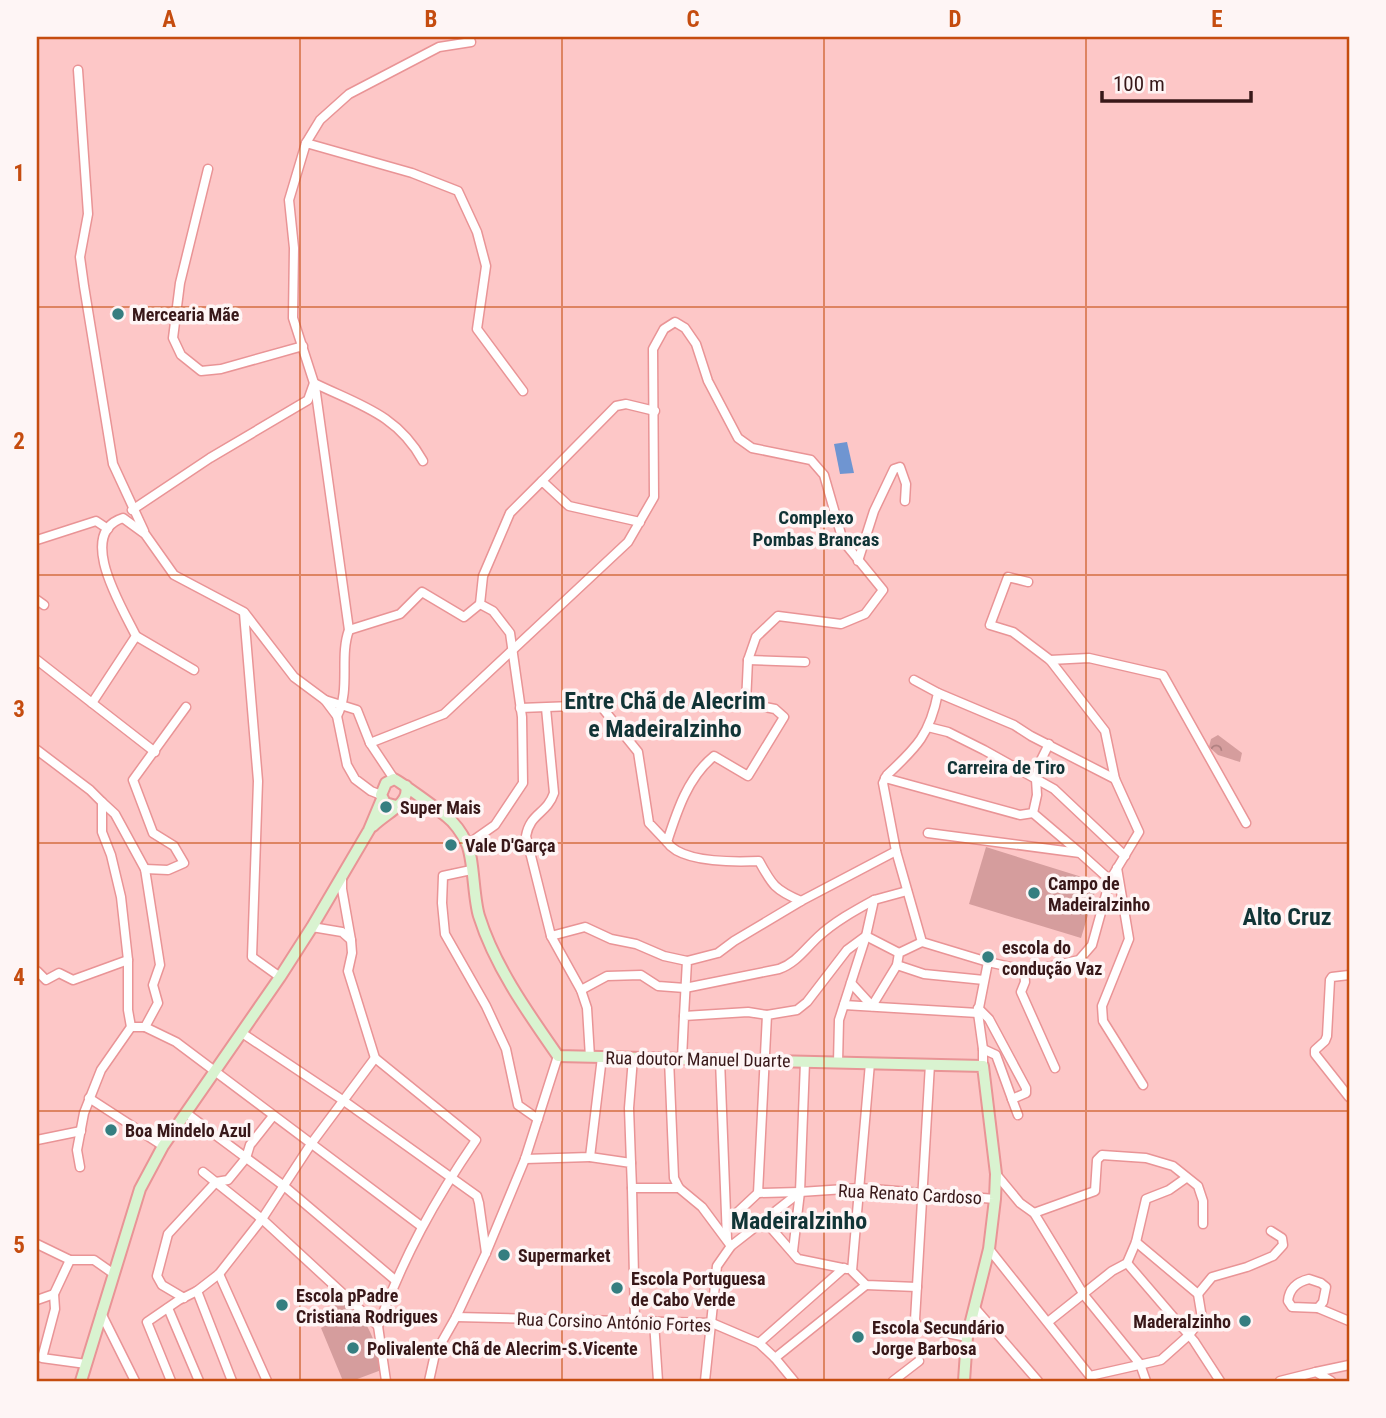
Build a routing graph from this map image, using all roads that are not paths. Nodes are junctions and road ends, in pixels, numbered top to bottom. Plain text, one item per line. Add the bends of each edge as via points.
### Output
1 (471, 42) dead end
2 (78, 70) dead end
3 (306, 144) junction
4 (208, 169) dead end
5 (303, 346) junction
6 (314, 383) junction
7 (523, 391) dead end
8 (654, 411) junction
9 (423, 461) dead end
10 (542, 481) junction
11 (905, 501) dead end
12 (132, 510) junction
13 (640, 522) junction
14 (108, 529) junction
15 (145, 534) junction
16 (37, 540) edge
17 (858, 561) junction
18 (1028, 582) dead end
19 (480, 604) junction
20 (244, 612) junction
21 (349, 630) junction
22 (136, 636) junction
23 (513, 649) junction
24 (37, 660) edge
25 (748, 660) junction
26 (1050, 660) junction
27 (806, 662) dead end
28 (194, 670) dead end
29 (914, 680) dead end
30 (938, 693) junction
31 (325, 700) junction
32 (92, 703) junction
33 (344, 705) junction
34 (186, 707) dead end
35 (520, 708) junction
36 (546, 708) junction
37 (337, 716) junction
38 (928, 727) junction
39 (370, 743) junction
40 (1049, 744) junction
41 (37, 750) edge
42 (155, 752) junction
43 (885, 778) junction
44 (394, 779) junction
45 (1036, 779) junction
46 (1115, 779) junction
47 (405, 786) junction
48 (382, 797) junction
49 (102, 802) junction
50 (398, 805) junction
51 (433, 808) junction
52 (1033, 813) junction
53 (1246, 824) dead end
54 (369, 830) junction
55 (928, 833) dead end
56 (667, 842) junction
57 (467, 844) junction
58 (896, 850) junction
59 (1080, 853) junction
60 (1125, 856) junction
61 (1117, 868) junction
62 (145, 869) junction
63 (471, 870) junction
64 (342, 876) junction
65 (1110, 880) junction
66 (907, 891) junction
67 (874, 900) junction
68 (801, 901) junction
69 (312, 927) junction
70 (551, 936) junction
71 (866, 936) junction
72 (351, 940) junction
73 (922, 942) junction
74 (899, 953) junction
75 (128, 960) junction
76 (687, 961) junction
77 (988, 962) junction
78 (897, 965) junction
79 (1024, 970) junction
80 (37, 971) edge
81 (1349, 975) edge
82 (280, 977) junction
83 (984, 980) junction
84 (851, 983) junction
85 (685, 988) junction
86 (581, 990) junction
87 (844, 1005) junction
88 (872, 1006) junction
89 (978, 1010) junction
90 (767, 1015) junction
91 (684, 1016) junction
92 (131, 1027) junction
93 (145, 1027) junction
94 (242, 1033) junction
95 (983, 1048) junction
96 (558, 1056) junction
97 (596, 1057) junction
98 (375, 1058) junction
99 (632, 1058) junction
100 (670, 1059) junction
101 (682, 1059) junction
102 (720, 1060) junction
103 (764, 1061) junction
104 (805, 1062) junction
105 (838, 1063) junction
106 (870, 1063) junction
107 (930, 1065) junction
108 (983, 1066) junction
109 (1055, 1068) dead end
110 (214, 1073) junction
111 (1143, 1085) dead end
112 (1349, 1097) edge
113 (89, 1098) junction
114 (1012, 1098) junction
115 (344, 1101) junction
116 (186, 1113) junction
117 (1018, 1115) dead end
118 (273, 1116) junction
119 (538, 1119) junction
120 (81, 1130) junction
121 (37, 1140) edge
122 (311, 1144) junction
123 (163, 1146) junction
124 (590, 1157) junction
125 (246, 1158) junction
126 (525, 1159) junction
127 (631, 1163) junction
128 (80, 1167) dead end
129 (203, 1172) dead end
130 (996, 1174) junction
131 (450, 1178) junction
132 (1186, 1178) junction
133 (216, 1182) junction
134 (284, 1186) junction
135 (632, 1188) junction
136 (679, 1188) junction
137 (860, 1188) junction
138 (800, 1192) junction
139 (758, 1193) junction
140 (924, 1193) junction
141 (995, 1199) junction
142 (1034, 1213) junction
143 (262, 1219) junction
144 (764, 1220) junction
145 (727, 1222) junction
146 (1203, 1224) dead end
147 (421, 1226) junction
148 (1271, 1231) dead end
149 (1136, 1242) junction
150 (729, 1243) junction
151 (37, 1244) edge
152 (989, 1249) junction
153 (793, 1251) junction
154 (486, 1253) junction
155 (71, 1260) junction
156 (1127, 1263) junction
157 (848, 1269) junction
158 (114, 1274) junction
159 (219, 1274) junction
160 (395, 1280) junction
161 (866, 1285) junction
162 (917, 1287) junction
163 (197, 1291) junction
164 (54, 1294) junction
165 (1199, 1294) junction
166 (1084, 1295) junction
167 (184, 1298) junction
168 (37, 1300) edge
169 (168, 1308) junction
170 (975, 1308) junction
171 (1318, 1308) junction
172 (101, 1313) junction
173 (456, 1317) junction
174 (635, 1321) junction
175 (1349, 1321) edge
176 (654, 1322) junction
177 (1048, 1322) junction
178 (712, 1323) junction
179 (378, 1326) junction
180 (1189, 1335) junction
181 (967, 1337) junction
182 (759, 1343) junction
183 (775, 1358) junction
184 (919, 1361) dead end
185 (86, 1364) junction
186 (1140, 1364) junction
187 (1349, 1365) edge
188 (1316, 1372) junction
189 (1088, 1379) edge
190 (384, 1380) edge
191 (1328, 1380) edge
192 (80, 1381) edge
193 (135, 1381) edge
194 (171, 1381) edge
195 (199, 1381) edge
196 (232, 1381) edge
197 (267, 1381) edge
198 (429, 1381) edge
199 (657, 1381) edge
200 (705, 1381) edge
201 (794, 1381) edge
202 (893, 1381) edge
203 (964, 1381) edge
204 (1038, 1381) edge
205 (1146, 1381) edge
206 (1220, 1381) edge
207 (1280, 1381) edge

1 - 3 street via 439,47 349,94 320,120
2 - 12 street via 88,214 80,257 113,464
3 - 5 street via 289,200 293,318
3 - 7 street via 412,173 458,191 477,232 485,266 477,329
4 - 5 street via 180,283 173,338 181,355 201,371
5 - 6 street
6 - 9 street via 400,428
6 - 12 street via 308,400
6 - 21 street
8 - 10 street via 616,406
8 - 13 street via 654,498
8 - 17 street via 653,349 664,329 675,322 696,344 708,381 738,438 752,448 811,460 824,475 843,541
10 - 13 street via 569,506
10 - 19 street via 510,513 482,576
11 - 17 street via 900,467 894,469 874,511
12 - 15 street
13 - 23 street via 628,542
14 - 15 street via 123,519
14 - 16 street via 96,521
14 - 22 street via 101,551 104,566
15 - 20 street via 174,575
17 - 25 street via 883,590 865,614 841,624 778,616 756,637
18 - 26 street via 1008,577 990,625 1013,632
19 - 21 street via 464,617 422,592 400,614
19 - 23 street via 493,611 510,633
20 - 31 street via 293,677
20 - 82 street via 258,781 252,957
21 - 33 street via 343,645
22 - 28 street
22 - 32 street
23 - 35 street
23 - 39 street via 444,714
24 - 32 street
25 - 27 street
25 - 56 street via 746,703 775,709 785,717 748,776 714,756 706,762 681,801
26 - 46 street via 1105,731
26 - 53 street via 1089,658 1163,676
29 - 30 street
30 - 38 street
30 - 40 street via 1014,724
31 - 33 street
31 - 37 street
32 - 42 street
33 - 37 street
33 - 39 street via 356,710
34 - 42 street
35 - 36 street
35 - 57 street via 523,783 495,825
36 - 56 street via 600,705 638,752 649,824
36 - 70 street via 554,793 550,805 528,825 526,836
37 - 48 street via 347,765 355,779
38 - 43 street
38 - 45 street via 948,732
39 - 44 street
40 - 45 street
40 - 46 street
41 - 49 street
42 - 62 street via 133,780 134,789 153,832 174,846 184,863 169,870
43 - 52 street via 1020,815
43 - 58 street
44 - 47 street
44 - 48 street via 386,783
45 - 52 street
45 - 60 street via 1054,789
46 - 60 street via 1139,832
47 - 50 street via 407,795
47 - 51 street
48 - 50 street via 388,804
48 - 54 street
49 - 62 street via 115,814
49 - 75 street via 102,832 121,897
50 - 51 street
50 - 54 street
51 - 57 street via 446,816
52 - 59 street
54 - 64 street
55 - 59 street
56 - 68 street via 697,858 759,861 772,886
57 - 63 street
58 - 66 street
58 - 68 street
59 - 65 street
60 - 61 street
61 - 65 street
61 - 111 street via 1129,939 1102,1006 1102,1021
62 - 93 street via 160,965 153,985 158,1003
63 - 96 street via 486,937
63 - 119 street via 443,876 445,933 506,1049 518,1105
64 - 69 street
64 - 72 street
65 - 79 street via 1087,953 1079,960
66 - 67 street
66 - 73 street
67 - 71 street
67 - 85 street via 846,915 791,965
68 - 76 street via 718,953
69 - 72 street via 342,932
69 - 82 street
70 - 76 street via 585,927
70 - 86 street
71 - 74 street
71 - 84 street
71 - 90 street via 847,950 797,1010
72 - 98 street via 348,971
73 - 74 street
73 - 77 street
74 - 78 street
75 - 80 street via 73,979 59,973 46,980
75 - 92 street
76 - 85 street
77 - 79 street
77 - 83 street
78 - 83 street via 924,974
78 - 88 street
79 - 109 street via 1021,992
81 - 112 street via 1329,980 1327,1036 1315,1050
82 - 94 street
83 - 89 street
84 - 87 street
84 - 88 street
85 - 86 street via 658,986 640,975 607,976
85 - 91 street
86 - 97 street
87 - 88 street
87 - 105 street
88 - 89 street
89 - 95 street
89 - 114 street via 989,1019 1026,1088 1026,1093
90 - 91 street
90 - 103 street
91 - 101 street
92 - 93 street
92 - 113 street via 101,1070
93 - 110 street via 176,1042
94 - 110 street
94 - 115 street
95 - 108 street
95 - 114 street via 996,1055
96 - 97 street, Rua doutor Manuel Duarte
96 - 119 street
97 - 99 street, Rua doutor Manuel Duarte
97 - 124 street
98 - 115 street
98 - 131 street via 476,1140
99 - 100 street, Rua doutor Manuel Duarte
99 - 127 street
100 - 101 street, Rua doutor Manuel Duarte
100 - 136 street via 674,1178
101 - 102 street, Rua doutor Manuel Duarte
102 - 103 street, Rua doutor Manuel Duarte
102 - 145 street
103 - 104 street, Rua doutor Manuel Duarte
103 - 139 street
104 - 105 street, Rua doutor Manuel Duarte
104 - 138 street
105 - 106 street, Rua doutor Manuel Duarte
106 - 107 street, Rua doutor Manuel Duarte
106 - 137 street
107 - 108 street, Rua doutor Manuel Duarte
107 - 140 street
108 - 130 street
110 - 116 street
110 - 118 street
113 - 120 street
113 - 123 street
114 - 117 street
115 - 122 street
115 - 131 street
116 - 123 street
116 - 125 street
118 - 122 street
118 - 125 street
119 - 126 street
120 - 121 street
120 - 128 street
122 - 134 street
122 - 147 street
123 - 158 street via 139,1189
124 - 126 street
124 - 127 street
125 - 133 street via 228,1180
125 - 134 street
126 - 154 street
127 - 135 street
129 - 133 street
130 - 141 street
130 - 142 street
131 - 147 street
131 - 154 street via 477,1196
132 - 142 street via 1173,1166 1146,1158 1102,1155 1097,1160 1097,1186 1091,1194
132 - 146 street via 1198,1186
132 - 149 street via 1169,1191 1146,1199
133 - 143 street
133 - 167 street via 168,1234 157,1276 162,1285
134 - 143 street
134 - 160 street
135 - 136 street
135 - 174 street
136 - 150 street via 702,1207
137 - 138 street, Rua Renato Cardoso
137 - 140 street, Rua Renato Cardoso
137 - 157 street
138 - 139 street, Rua Renato Cardoso
138 - 144 street
138 - 153 street
139 - 145 street
140 - 141 street, Rua Renato Cardoso
140 - 162 street
141 - 152 street
142 - 166 street
143 - 159 street
143 - 179 street
144 - 150 street
144 - 153 street
145 - 150 street
147 - 160 street
148 - 165 street via 1283,1244 1273,1256 1212,1277
149 - 156 street
149 - 165 street
150 - 178 street via 717,1266
151 - 155 street
152 - 170 street
152 - 177 street
153 - 157 street via 798,1259
154 - 173 street
155 - 158 street via 94,1260
155 - 164 street
156 - 166 street
156 - 180 street
157 - 161 street
157 - 182 street
158 - 172 street
159 - 163 street
159 - 197 street
160 - 179 street
161 - 162 street
161 - 183 street
162 - 181 street via 916,1325
163 - 167 street
163 - 196 street
164 - 168 street
164 - 185 street via 55,1310 41,1358
165 - 180 street via 1202,1318
166 - 177 street
166 - 186 street
167 - 169 street
169 - 194 street via 147,1322
169 - 195 street
170 - 181 street
170 - 204 street
171 - 171 street via 1292,1307 1288,1301 1300,1281 1309,1279 1326,1287
171 - 175 street
172 - 185 street
172 - 193 street
173 - 174 street, Rua Corsino António Fortes
173 - 198 street via 435,1354
174 - 176 street, Rua Corsino António Fortes
176 - 178 street, Rua Corsino António Fortes
176 - 199 street
177 - 189 street
178 - 182 street, Rua Corsino António Fortes
178 - 200 street
179 - 190 street
180 - 186 street via 1161,1360
180 - 206 street
181 - 203 street
182 - 183 street, Rua Corsino António Fortes
183 - 201 street, Rua Corsino António Fortes
184 - 202 street
185 - 192 street
186 - 189 street
186 - 205 street
187 - 188 street
188 - 191 street
188 - 207 street

